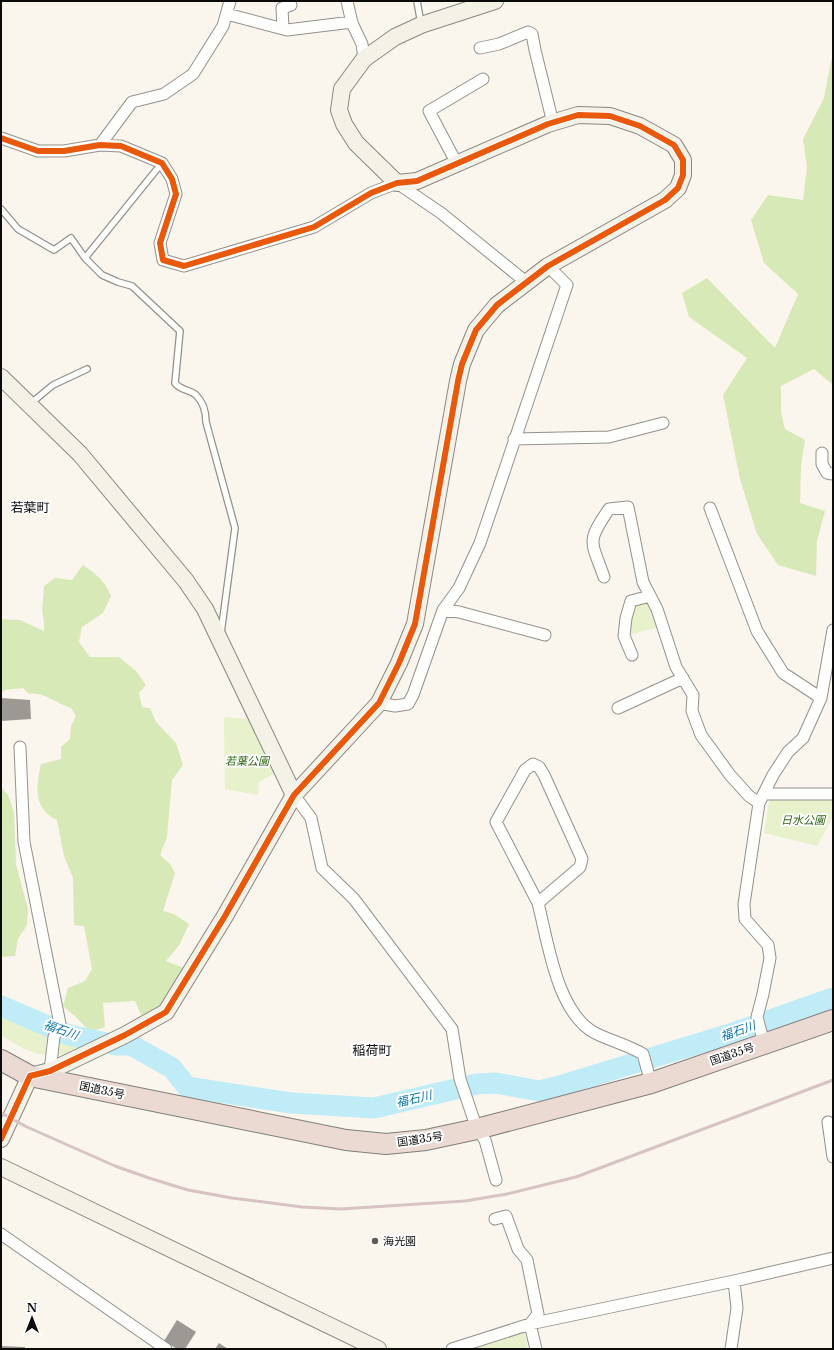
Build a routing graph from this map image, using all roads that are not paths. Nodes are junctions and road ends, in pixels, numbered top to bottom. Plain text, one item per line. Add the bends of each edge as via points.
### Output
1 (230, 1) edge
2 (347, 1) edge
3 (418, 1) edge
4 (495, 1) edge
5 (291, 5) dead end
6 (227, 14) junction
7 (352, 22) junction
8 (421, 24) junction
9 (283, 29) junction
10 (480, 48) dead end
11 (364, 59) junction
12 (483, 79) dead end
13 (553, 123) junction
14 (2, 140) edge
15 (100, 145) junction
16 (162, 164) junction
17 (457, 164) junction
18 (397, 183) junction
19 (1, 209) edge
20 (85, 258) junction
21 (548, 266) junction
22 (526, 282) junction
23 (88, 369) dead end
24 (1, 377) edge
25 (30, 405) junction
26 (663, 423) dead end
27 (514, 439) junction
28 (822, 453) dead end
29 (833, 474) edge
30 (710, 508) dead end
31 (604, 577) dead end
32 (650, 596) junction
33 (443, 610) junction
34 (833, 630) edge
35 (546, 635) dead end
36 (220, 638) junction
37 (831, 648) edge
38 (632, 655) dead end
39 (683, 678) junction
40 (821, 698) junction
41 (379, 703) junction
42 (618, 708) dead end
43 (20, 747) dead end
44 (833, 794) edge
45 (294, 795) junction
46 (761, 799) junction
47 (538, 903) junction
48 (833, 1020) edge
49 (760, 1030) junction
50 (1, 1060) edge
51 (50, 1071) junction
52 (30, 1076) junction
53 (649, 1076) junction
54 (475, 1122) junction
55 (828, 1122) dead end
56 (1, 1139) edge
57 (833, 1157) edge
58 (1, 1167) edge
59 (496, 1180) dead end
60 (495, 1219) dead end
61 (1, 1234) edge
62 (833, 1258) edge
63 (734, 1281) junction
64 (530, 1324) junction
65 (166, 1349) edge
66 (378, 1349) edge
67 (452, 1349) edge
68 (536, 1349) edge
69 (731, 1349) edge

1 - 6 street
2 - 7 street
3 - 8 lane
4 - 8 street
5 - 9 street via 282,8
6 - 9 street
6 - 15 street via 223,26 193,74 164,94 132,102
7 - 9 street
7 - 11 street via 362,44
8 - 11 street via 395,37
10 - 13 street via 499,44 528,32 532,34
11 - 18 street via 342,89 339,110 344,124 356,142
12 - 17 street via 429,111
13 - 17 street
13 - 21 street via 578,115 610,116 640,126 674,145 683,160 683,175 678,188 665,200
14 - 15 street via 38,151 64,151
15 - 16 street via 121,146
16 - 18 street via 172,180 176,194 160,243 163,260 184,266 314,227 371,193
16 - 20 lane
17 - 18 street via 417,181
18 - 22 street via 441,213
19 - 20 lane via 18,229 54,250 71,238
20 - 36 lane via 102,275 132,286 180,331 175,383 179,388 196,395 206,412 206,422 235,528
21 - 22 street
21 - 27 street via 567,285
22 - 41 street via 497,305 476,330 462,364 415,624
23 - 25 lane via 53,384
24 - 25 street
25 - 36 street via 80,454 186,581
26 - 27 street via 609,437
27 - 33 street via 480,543 459,588
28 - 29 street via 822,464 827,473
30 - 40 street via 757,631 782,673
31 - 32 street via 592,542 594,531 609,509 628,507 643,582
32 - 38 street via 631,601 624,636
32 - 39 street via 665,628 676,667
33 - 35 street
33 - 41 street via 408,704 395,706
34 - 37 street
36 - 45 street
37 - 40 street
39 - 42 street
39 - 46 street via 693,695 692,711 701,735 749,796
40 - 46 street via 803,738 788,752 773,774
41 - 45 street
43 - 51 street via 24,842 60,1024 54,1037
44 - 46 street
45 - 51 street via 166,1012 125,1036
45 - 54 street via 311,818 322,868 354,900 452,1029 460,1079
46 - 49 street via 744,904 745,919 768,945 770,958
47 - 47 street via 496,822 525,770 533,764 539,767 544,775 582,859 580,868
47 - 53 street via 558,983 571,1012 594,1032 643,1054
48 - 49 highway, 国道35号
49 - 53 highway, 国道35号
50 - 52 highway, 国道35号
51 - 52 street
52 - 54 highway, 国道35号 via 346,1140 386,1144 426,1140
52 - 56 street
53 - 54 highway, 国道35号
54 - 59 street via 484,1140
55 - 57 street
58 - 66 street
60 - 64 street via 506,1216 518,1249 527,1260 538,1314
61 - 65 street
62 - 63 street
63 - 64 street
63 - 69 street via 737,1308
64 - 67 street
64 - 68 street

